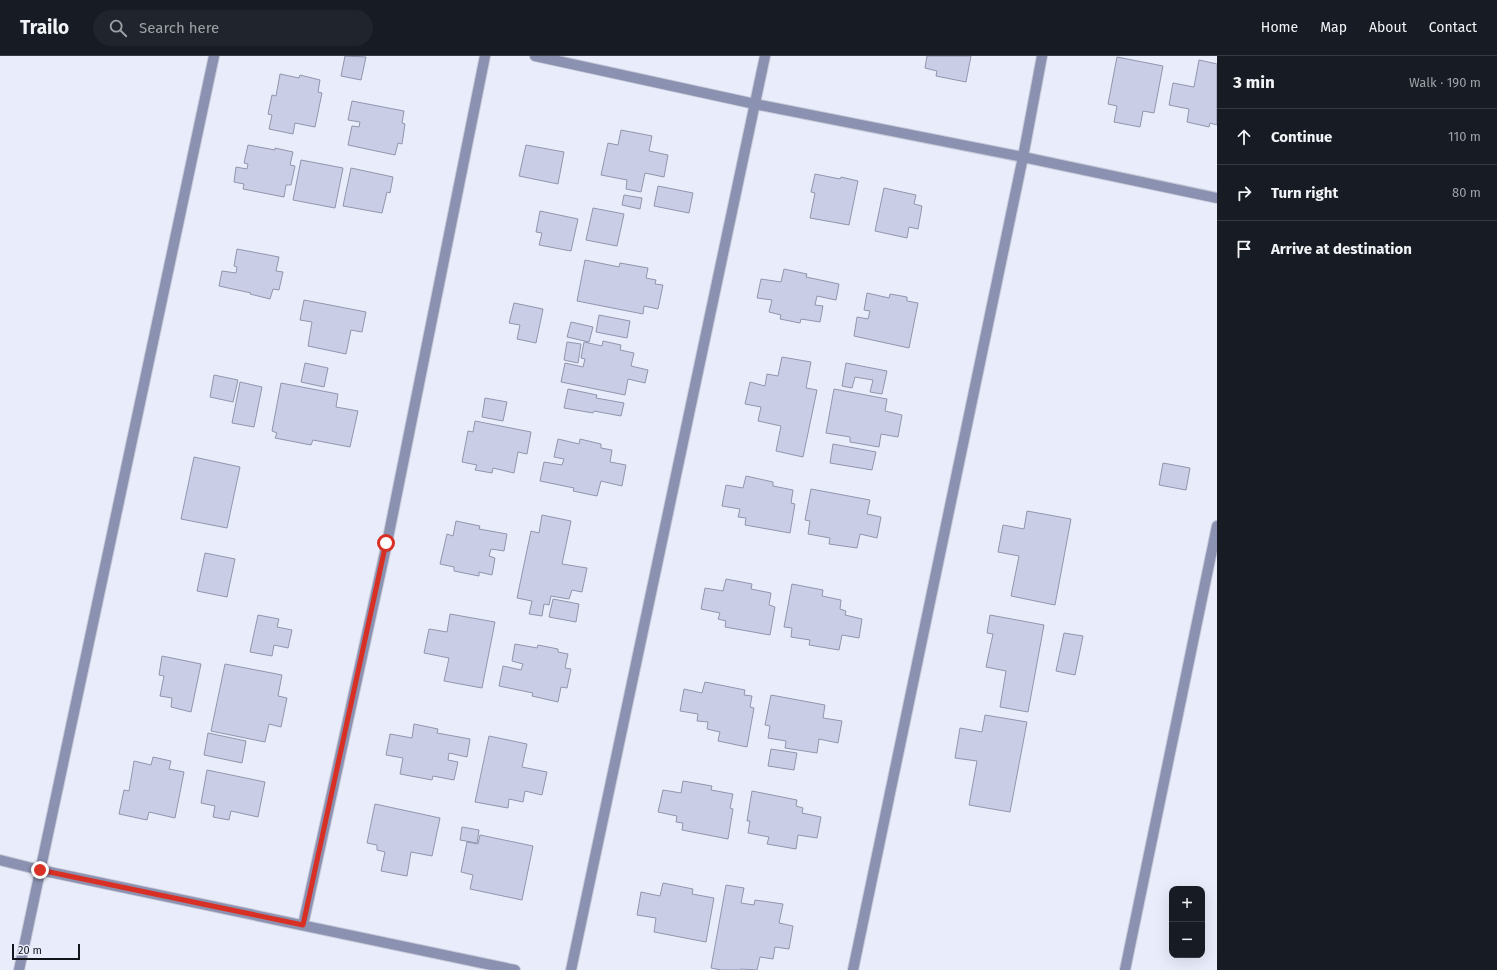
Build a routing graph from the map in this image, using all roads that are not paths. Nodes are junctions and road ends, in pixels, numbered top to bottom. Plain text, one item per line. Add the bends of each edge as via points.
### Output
1 (214, 56) edge
2 (485, 56) edge
3 (535, 56) edge
4 (765, 56) edge
5 (1042, 56) edge
6 (754, 104) junction
7 (1023, 157) junction
8 (1217, 198) edge
9 (1217, 526) edge
10 (0, 860) edge
11 (40, 870) junction
12 (303, 925) junction
13 (18, 970) edge
14 (515, 970) edge
15 (571, 970) edge
16 (854, 970) edge
17 (1125, 970) edge

1 - 11 street
2 - 12 street via 386,543
3 - 6 street
4 - 6 street
5 - 7 street
6 - 7 street
6 - 15 street
7 - 8 street
7 - 16 street
9 - 17 street
10 - 11 street
11 - 12 street
11 - 13 street
12 - 14 street

